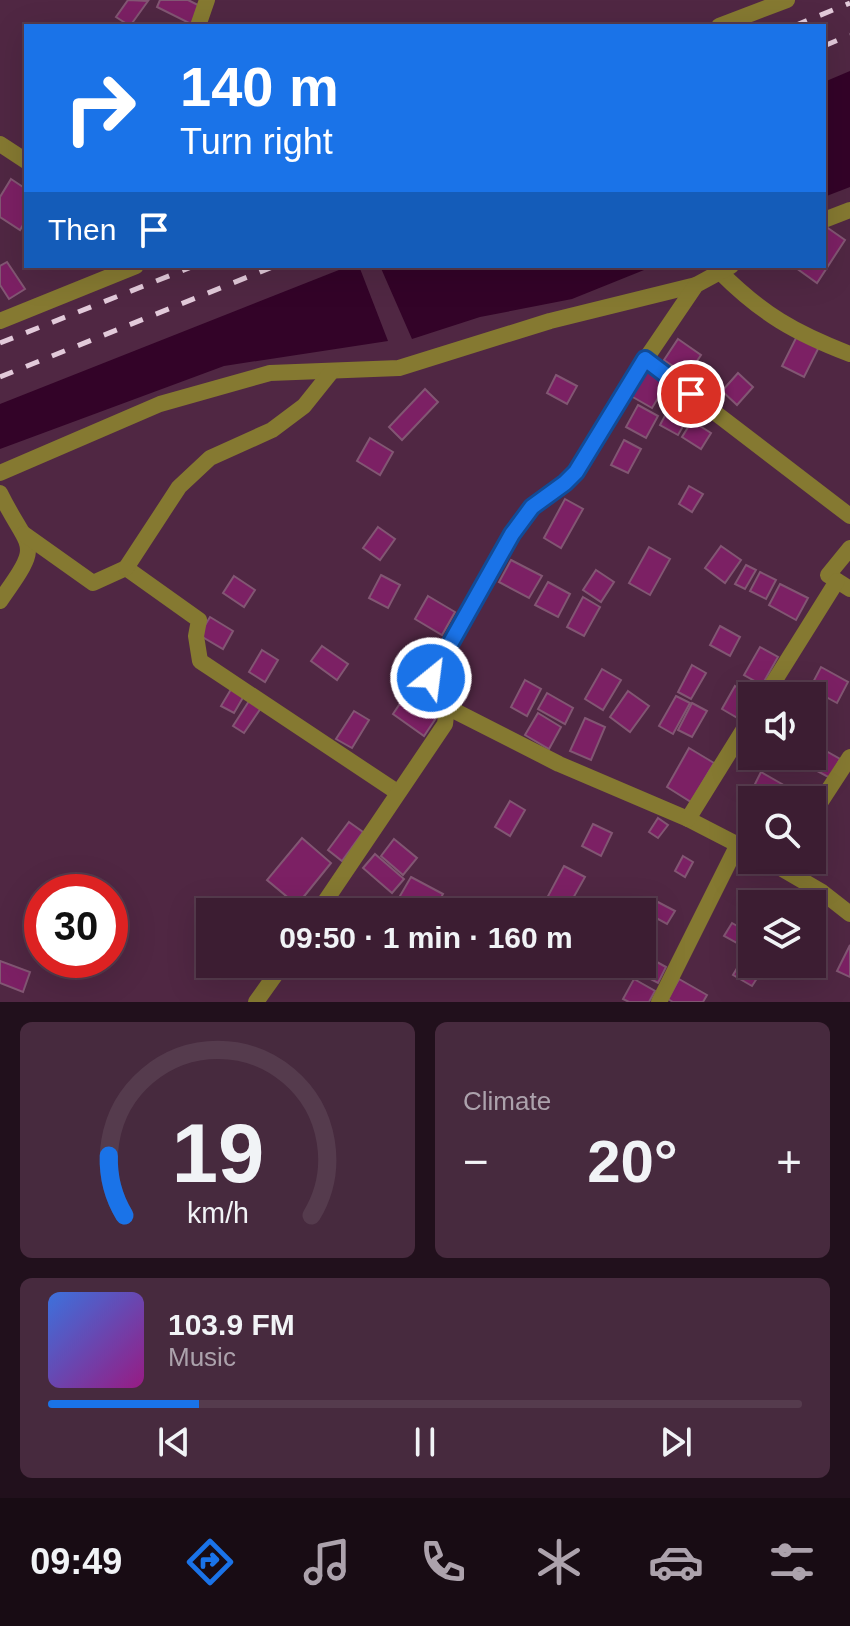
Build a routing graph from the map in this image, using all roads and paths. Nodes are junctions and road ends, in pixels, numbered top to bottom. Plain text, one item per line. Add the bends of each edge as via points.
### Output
1 (207, 0) edge
2 (787, 0) edge
3 (199, 24) edge
4 (724, 24) edge
5 (0, 144) edge
6 (24, 160) edge
7 (850, 210) edge
8 (826, 219) edge
9 (726, 269) edge
10 (112, 271) edge
11 (696, 285) junction
12 (0, 321) edge
13 (850, 354) edge
14 (645, 359) junction
15 (332, 371) junction
16 (0, 473) edge
17 (0, 493) edge
18 (850, 516) edge
19 (24, 534) junction
20 (850, 548) edge
21 (126, 568) junction
22 (843, 585) edge
23 (0, 601) edge
24 (775, 682) edge
25 (447, 707) junction
26 (738, 739) edge
27 (850, 757) edge
28 (397, 792) junction
29 (826, 794) edge
30 (688, 819) junction
31 (738, 844) edge
32 (738, 861) edge
33 (794, 874) edge
34 (327, 898) edge
35 (850, 914) edge
36 (273, 978) edge
37 (256, 1002) edge
38 (659, 1002) edge

1 - 3 street
2 - 4 street
5 - 6 street
7 - 8 street
9 - 11 street
9 - 13 street via 742,294 779,322
10 - 12 street
11 - 14 street
11 - 15 street via 550,321 399,368
14 - 18 street
14 - 25 street via 576,472 532,507 512,534 433,670 433,695
15 - 16 street via 270,373 160,404
15 - 21 street via 304,406 272,430 210,458 179,487
17 - 19 street
19 - 21 street via 93,583
19 - 23 street via 29,555
20 - 22 street via 828,575
21 - 28 street via 199,620 200,661
22 - 24 street
25 - 28 street via 445,724
25 - 30 street via 559,764
26 - 30 street
27 - 29 street
28 - 34 street
30 - 31 street
32 - 38 street
33 - 35 street
36 - 37 street

